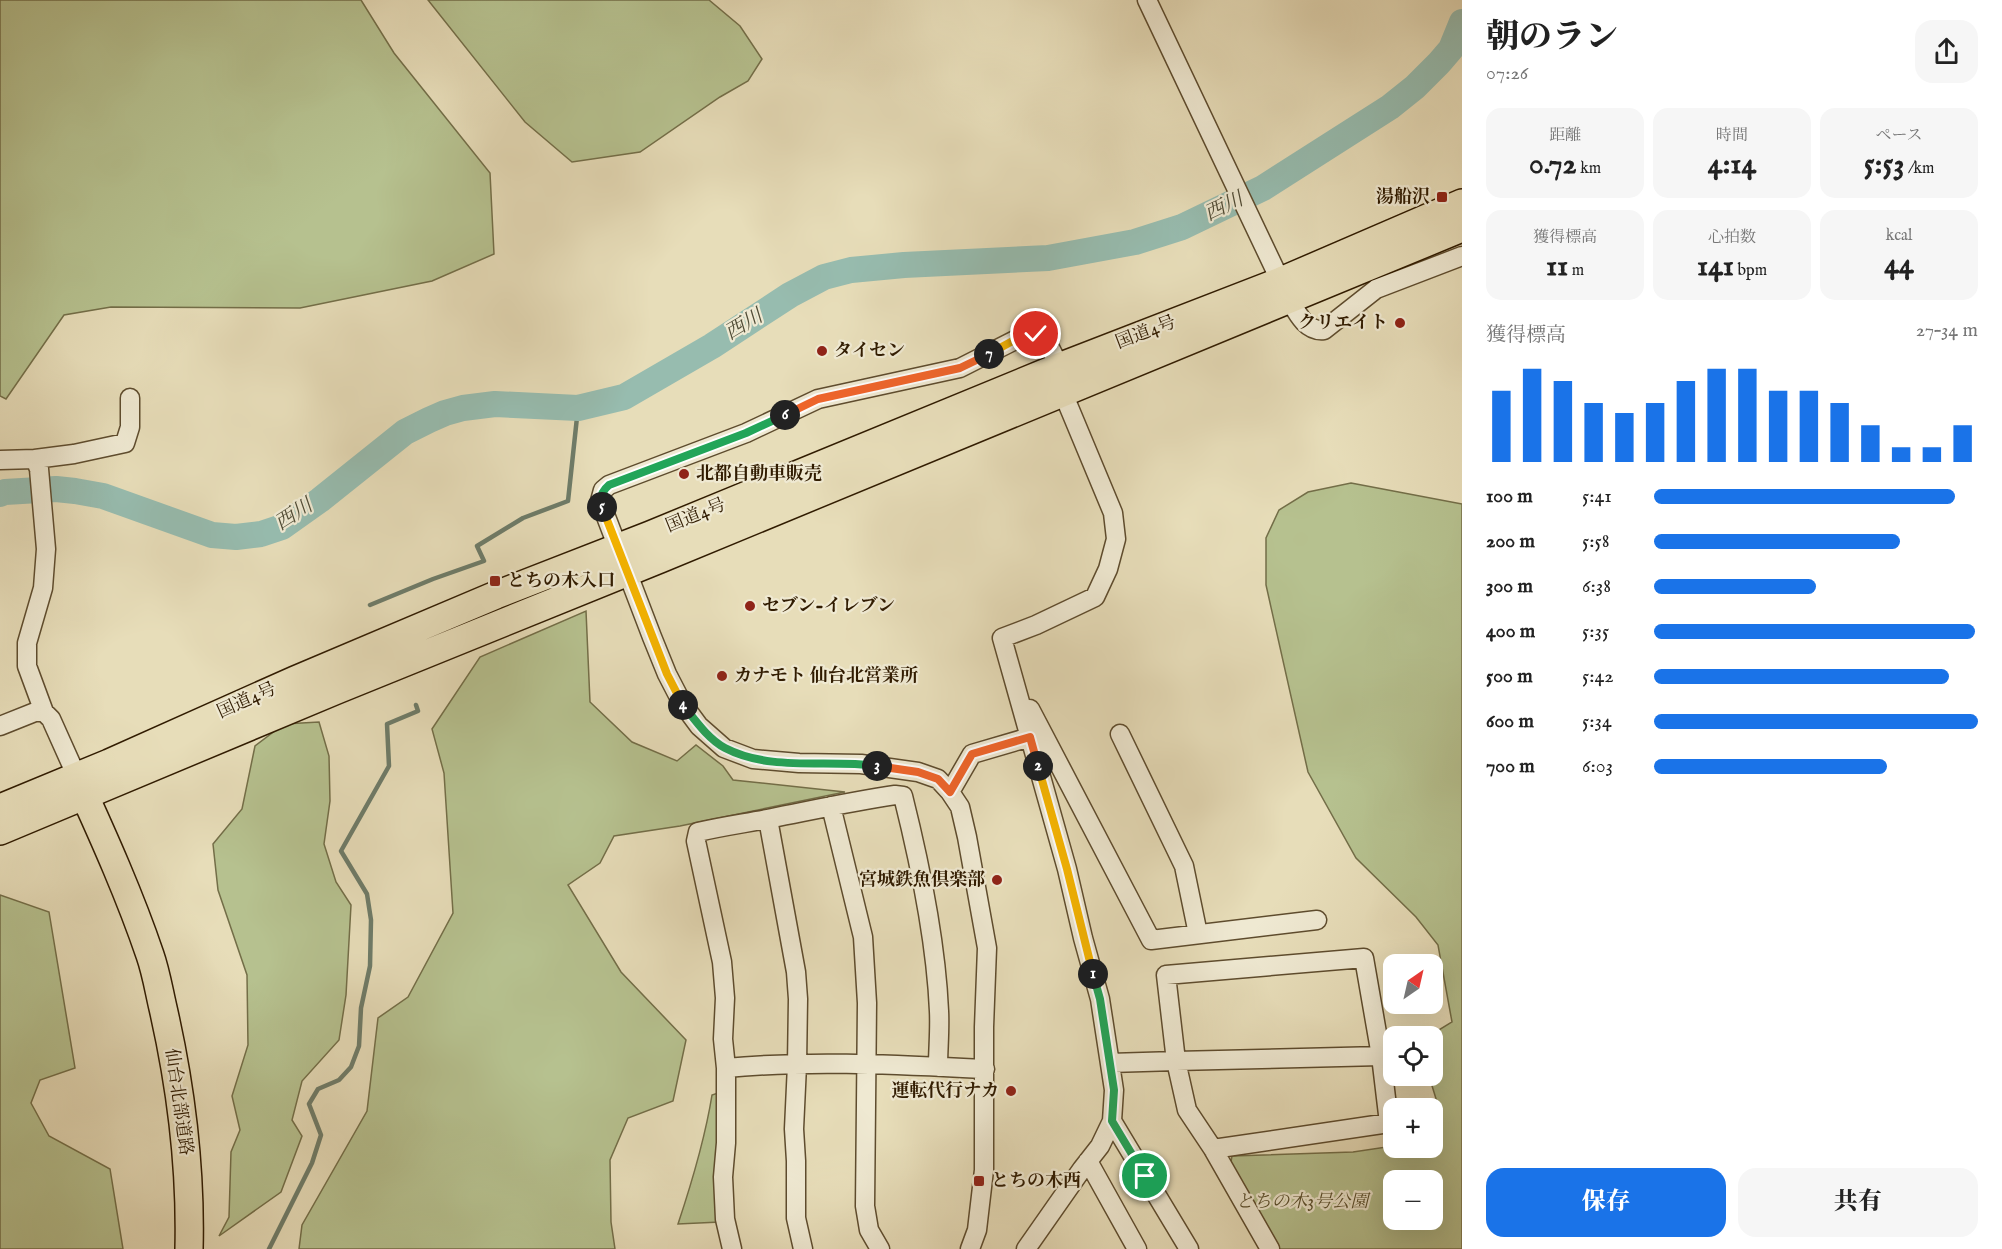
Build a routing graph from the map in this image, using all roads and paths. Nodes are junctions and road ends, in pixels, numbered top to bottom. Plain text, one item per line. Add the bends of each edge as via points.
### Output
1 (1147, 0) edge
2 (1462, 203) edge
3 (1462, 228) edge
4 (1462, 256) edge
5 (1285, 290) junction
6 (1061, 380) junction
7 (130, 398) dead end
8 (0, 459) edge
9 (37, 464) junction
10 (617, 547) junction
11 (626, 572) junction
12 (1014, 679) junction
13 (44, 712) junction
14 (0, 726) edge
15 (1120, 734) dead end
16 (1030, 737) junction
17 (81, 787) junction
18 (950, 792) junction
19 (831, 806) junction
20 (0, 808) edge
21 (768, 819) junction
22 (0, 831) edge
23 (1317, 920) dead end
24 (1198, 934) junction
25 (1381, 1056) junction
26 (1176, 1061) junction
27 (1110, 1063) junction
28 (797, 1065) junction
29 (867, 1066) junction
30 (938, 1067) junction
31 (726, 1068) junction
32 (985, 1069) junction
33 (1112, 1121) junction
34 (1213, 1149) junction
35 (1088, 1161) junction
36 (189, 1249) edge
37 (732, 1249) edge
38 (803, 1249) edge
39 (880, 1249) edge
40 (970, 1249) edge
41 (1026, 1249) edge
42 (1137, 1249) edge
43 (1189, 1249) edge
44 (1270, 1249) edge

1 - 5 street
2 - 5 highway, 国道4号
3 - 5 highway, 国道4号
4 - 5 street via 1376,289 1324,330 1315,330 1299,316
5 - 6 highway, 国道4号
6 - 10 highway, 国道4号 via 838,459
6 - 10 street via 1046,342 1027,333 960,368 818,399 746,433 609,485 600,501
6 - 11 highway, 国道4号
6 - 12 street via 1113,513 1116,539 1095,597 1002,638
7 - 9 street via 130,427 125,443
8 - 9 street
9 - 13 street via 46,549 43,588 27,643 27,666
10 - 11 street
10 - 17 highway, 国道4号 via 305,675
11 - 17 highway, 国道4号 via 337,690
11 - 18 street via 682,703 699,726 724,748 753,759 861,764 918,772 938,779
12 - 16 street
12 - 24 street via 1151,940
13 - 14 street
13 - 17 street via 51,718
15 - 24 street via 1184,866
16 - 18 street via 972,754
16 - 27 street via 1100,999
17 - 20 highway, 国道4号
17 - 22 highway, 国道4号
17 - 36 highway, 仙台北部道路 via 151,956 171,1041 186,1150
18 - 32 street via 960,807 987,948
19 - 21 street
19 - 29 street via 863,937
19 - 30 street via 903,796 931,931 939,1013
21 - 28 street via 796,972
21 - 31 street via 699,832 696,841 722,962
23 - 24 street
25 - 26 street
25 - 26 street via 1364,958 1166,975
25 - 34 street via 1389,1123
26 - 27 street
26 - 34 street via 1187,1110
27 - 33 street via 1114,1090
28 - 29 street
28 - 31 street
28 - 38 street via 796,1218
29 - 30 street
29 - 39 street via 865,1206 869,1230
30 - 32 street
31 - 37 street via 723,1177 725,1219
32 - 40 street via 984,1170 977,1230
33 - 35 street
33 - 43 street
34 - 44 street
35 - 41 street
35 - 42 street

